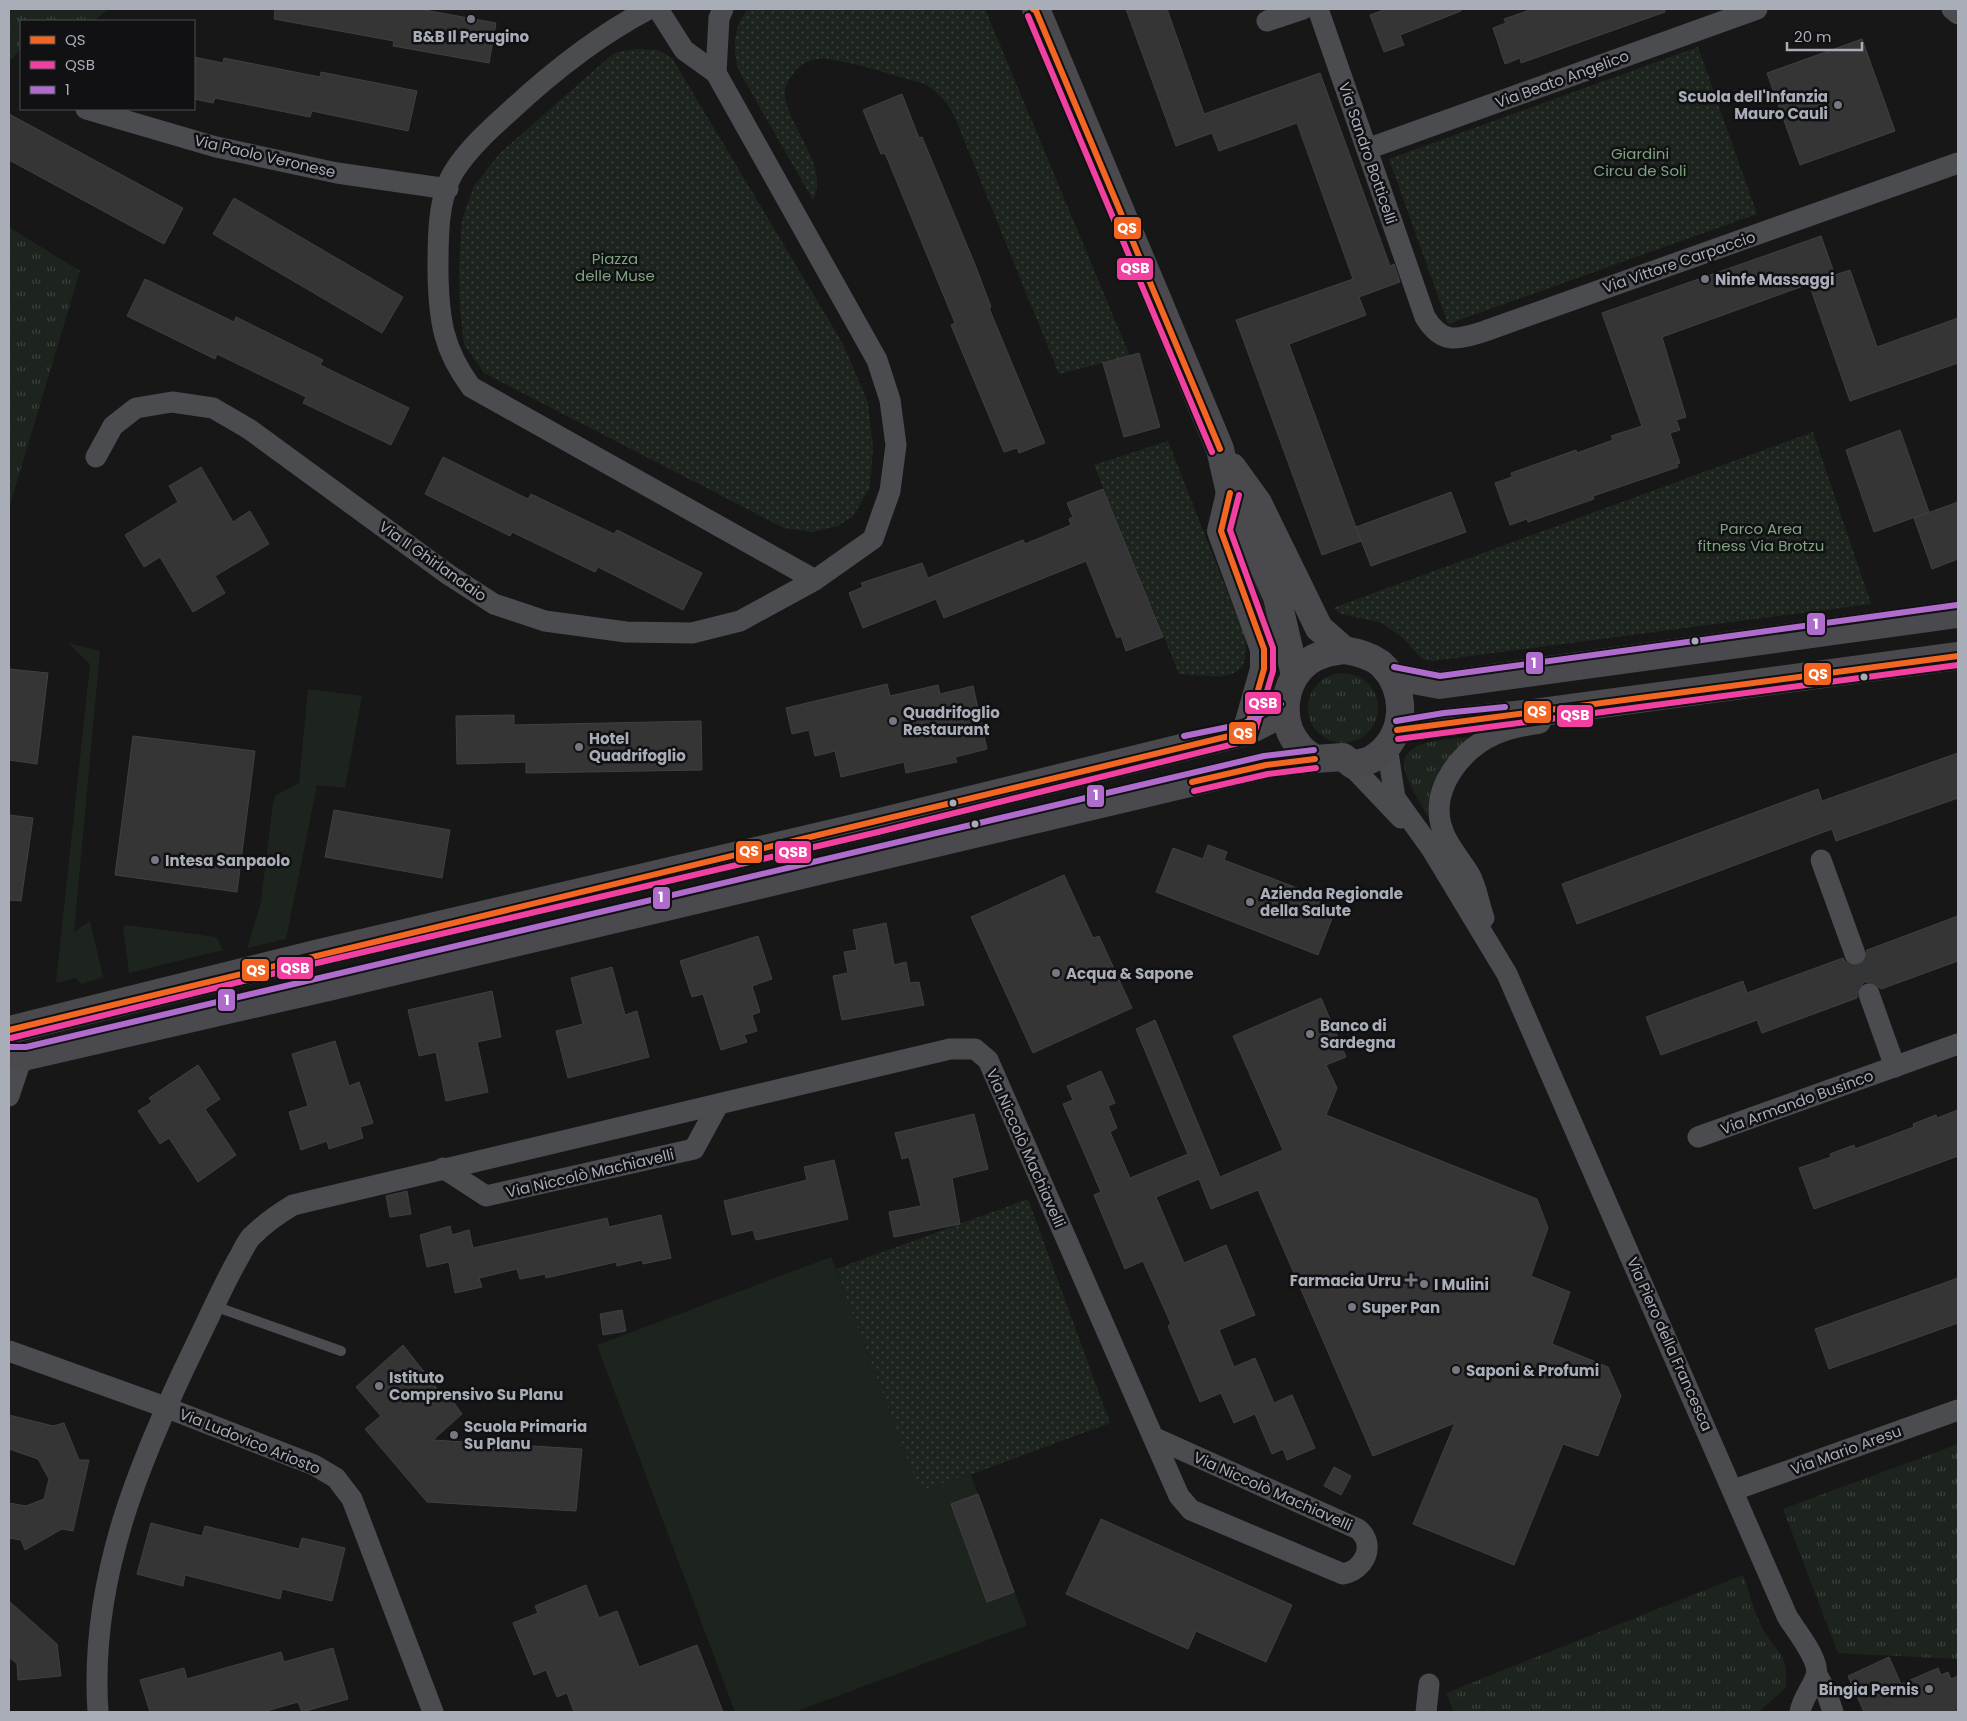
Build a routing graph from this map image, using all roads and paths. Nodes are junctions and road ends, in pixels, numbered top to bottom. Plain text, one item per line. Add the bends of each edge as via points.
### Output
1 (649, 9) edge
2 (658, 9) edge
3 (723, 9) edge
4 (1303, 9) edge
5 (1318, 9) edge
6 (1758, 9) edge
7 (1952, 9) edge
8 (1035, 10) edge
9 (1958, 14) edge
10 (1267, 21) dead end
11 (716, 73) junction
12 (89, 110) edge
13 (1367, 149) junction
14 (1958, 163) edge
15 (448, 189) junction
16 (1418, 298) joint
17 (1220, 449) junction
18 (96, 457) dead end
19 (1230, 493) junction
20 (815, 580) junction
21 (1958, 614) edge
22 (1344, 650) junction
23 (1958, 656) edge
24 (1295, 675) junction
25 (1392, 676) junction
26 (1586, 707) junction
27 (1285, 712) junction
28 (1246, 732) junction
29 (1392, 738) junction
30 (1343, 757) junction
31 (1315, 759) junction
32 (1431, 848) junction
33 (1821, 860) dead end
34 (1855, 954) tunnel mouth
35 (1507, 974) junction
36 (1869, 994) tunnel mouth
37 (9, 1030) edge
38 (1958, 1044) edge
39 (18, 1056) edge
40 (1895, 1067) junction
41 (9, 1096) edge
42 (718, 1105) junction
43 (1698, 1137) dead end
44 (443, 1168) junction
45 (214, 1306) junction
46 (9, 1351) edge
47 (341, 1351) dead end
48 (165, 1407) junction
49 (1958, 1410) edge
50 (1153, 1438) junction
51 (1734, 1490) junction
52 (1817, 1675) junction
53 (1428, 1684) dead end
54 (98, 1712) edge
55 (433, 1712) edge
56 (1426, 1712) edge
57 (1800, 1712) edge
58 (1833, 1712) edge

1 - 15 street via 616,26 531,91 484,135 453,174
2 - 11 street via 684,50
3 - 11 street via 719,18
4 - 10 street
5 - 13 street, Via Sandro Botticelli
6 - 13 street, Via Beato Angelico
7 - 9 street
8 - 17 street
11 - 20 street via 877,360 890,400 896,445 890,491 873,540
12 - 15 street, Via Paolo Veronese via 216,147 337,173
13 - 16 street, Via Sandro Botticelli
14 - 16 street, Via Vittore Carpaccio via 1463,338 1448,337 1434,331
15 - 20 street via 441,212 439,306 455,365 471,387
17 - 19 street
17 - 22 street via 1258,503 1319,628
18 - 20 street, Via Il Ghirlandaio via 113,426 136,408 172,402 213,408 249,429 448,575 494,604 545,621 626,632 692,633 740,621
19 - 24 street via 1276,597
19 - 28 street via 1221,530 1264,649 1264,669
21 - 25 street via 1440,685
22 - 24 street via 1325,653 1308,662
22 - 25 street via 1362,653
23 - 26 street
24 - 27 street via 1287,693
25 - 29 street via 1399,693 1401,712
26 - 29 street via 1445,722
26 - 35 street, Via Piero della Francesca via 1554,720 1496,734 1461,760 1442,788 1439,806 1446,839 1471,876 1481,911
27 - 28 street
27 - 31 street via 1290,731 1300,747
28 - 37 street
29 - 30 street via 1372,759 1353,765
29 - 32 street, Via Piero della Francesca via 1395,798
30 - 31 street
30 - 32 street, Via Piero della Francesca
31 - 39 street via 1266,765 338,984
32 - 35 street, Via Piero della Francesca
33 - 34 street
35 - 51 street, Via Piero della Francesca
36 - 40 street
38 - 40 street, Via Armando Businco
39 - 41 street via 19,1066
40 - 43 street, Via Armando Businco
42 - 44 street, Via Niccolò Machiavelli
42 - 44 street, Via Niccolò Machiavelli via 694,1149 486,1196
42 - 50 street, Via Niccolò Machiavelli via 950,1049 975,1049 988,1060
44 - 45 street, Via Niccolò Machiavelli via 293,1205 268,1221 250,1238
45 - 47 lane
45 - 48 street, Via Niccolò Machiavelli
46 - 48 street, Via Ludovico Ariosto
48 - 54 street, Via Niccolò Machiavelli via 126,1507 109,1567 99,1623
48 - 55 street, Via Ludovico Ariosto via 314,1465 336,1478 352,1498
49 - 51 street, Via Mario Aresu
50 - 50 street, Via Niccolò Machiavelli via 1179,1496 1192,1510 1342,1574 1355,1570 1364,1562 1367,1546 1358,1529
51 - 52 street, Via Piero della Francesca via 1787,1616 1812,1654
52 - 57 street
52 - 58 street, Via Piero della Francesca
53 - 56 street

